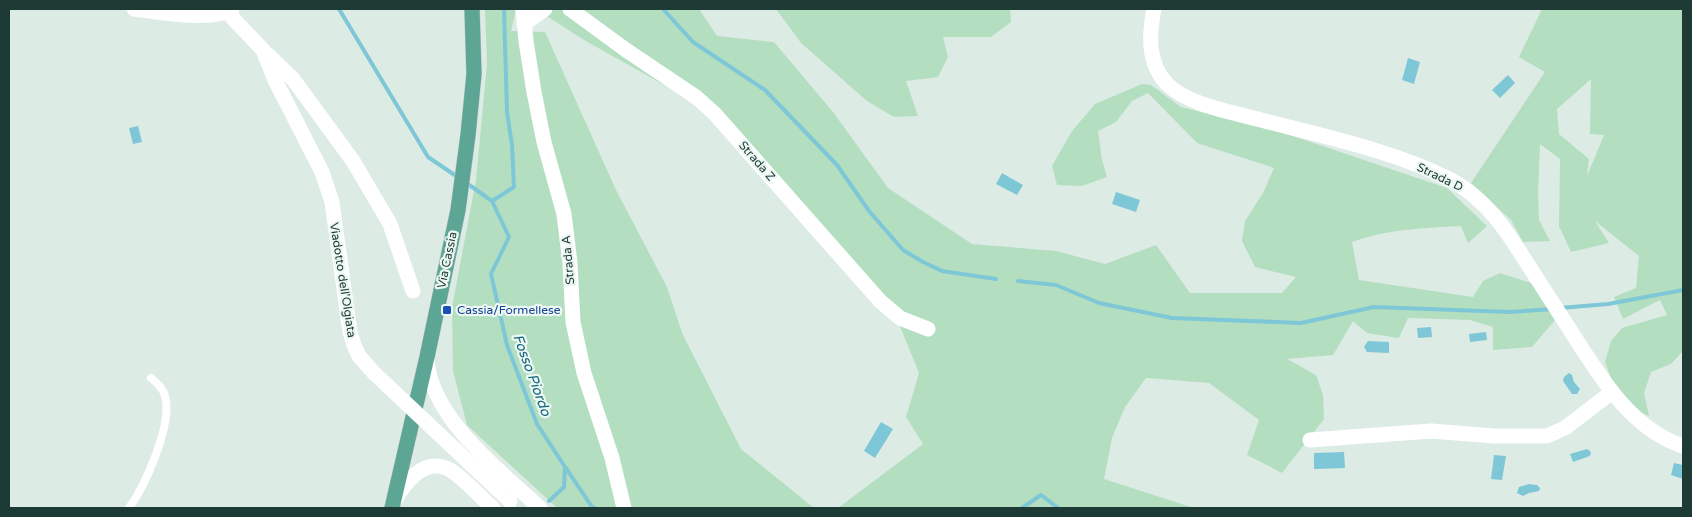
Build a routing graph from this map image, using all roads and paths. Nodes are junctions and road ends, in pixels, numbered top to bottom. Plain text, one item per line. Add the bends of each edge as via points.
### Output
1 (134, 9) edge
2 (472, 9) edge
3 (546, 9) edge
4 (570, 9) edge
5 (1154, 9) edge
6 (229, 10) edge
7 (524, 16) edge
8 (263, 50) junction
9 (413, 291) dead end
10 (928, 329) dead end
11 (427, 357) junction
12 (151, 378) dead end
13 (1612, 392) junction
14 (1310, 440) dead end
15 (1683, 446) edge
16 (514, 504) edge
17 (393, 505) edge
18 (128, 508) edge
19 (493, 508) edge
20 (540, 508) edge
21 (624, 508) edge

1 - 6 street via 205,15
2 - 11 main road, Via Cassia via 474,74 466,159
3 - 7 street
4 - 10 street, Strada Z via 714,113 880,301 900,318
5 - 13 street, Strada D via 1152,58 1160,75 1176,92 1216,107 1411,163 1470,192 1508,232 1592,366
6 - 8 street, Viadotto dell'Olgiata
7 - 21 street, Strada A via 539,116 564,214 573,322 584,373 612,458
8 - 9 street via 293,79 352,161 390,224
8 - 16 street, Viadotto dell'Olgiata, bridge via 322,172 332,202 350,332 360,356 381,380
11 - 17 main road, Via Cassia
11 - 20 street via 432,387 454,421 494,466
12 - 18 lane via 165,395 163,433 142,487
13 - 14 street via 1565,428 1547,436 1431,432
13 - 15 street, Strada D via 1648,428
17 - 19 street via 413,476 426,468 441,466 451,470

